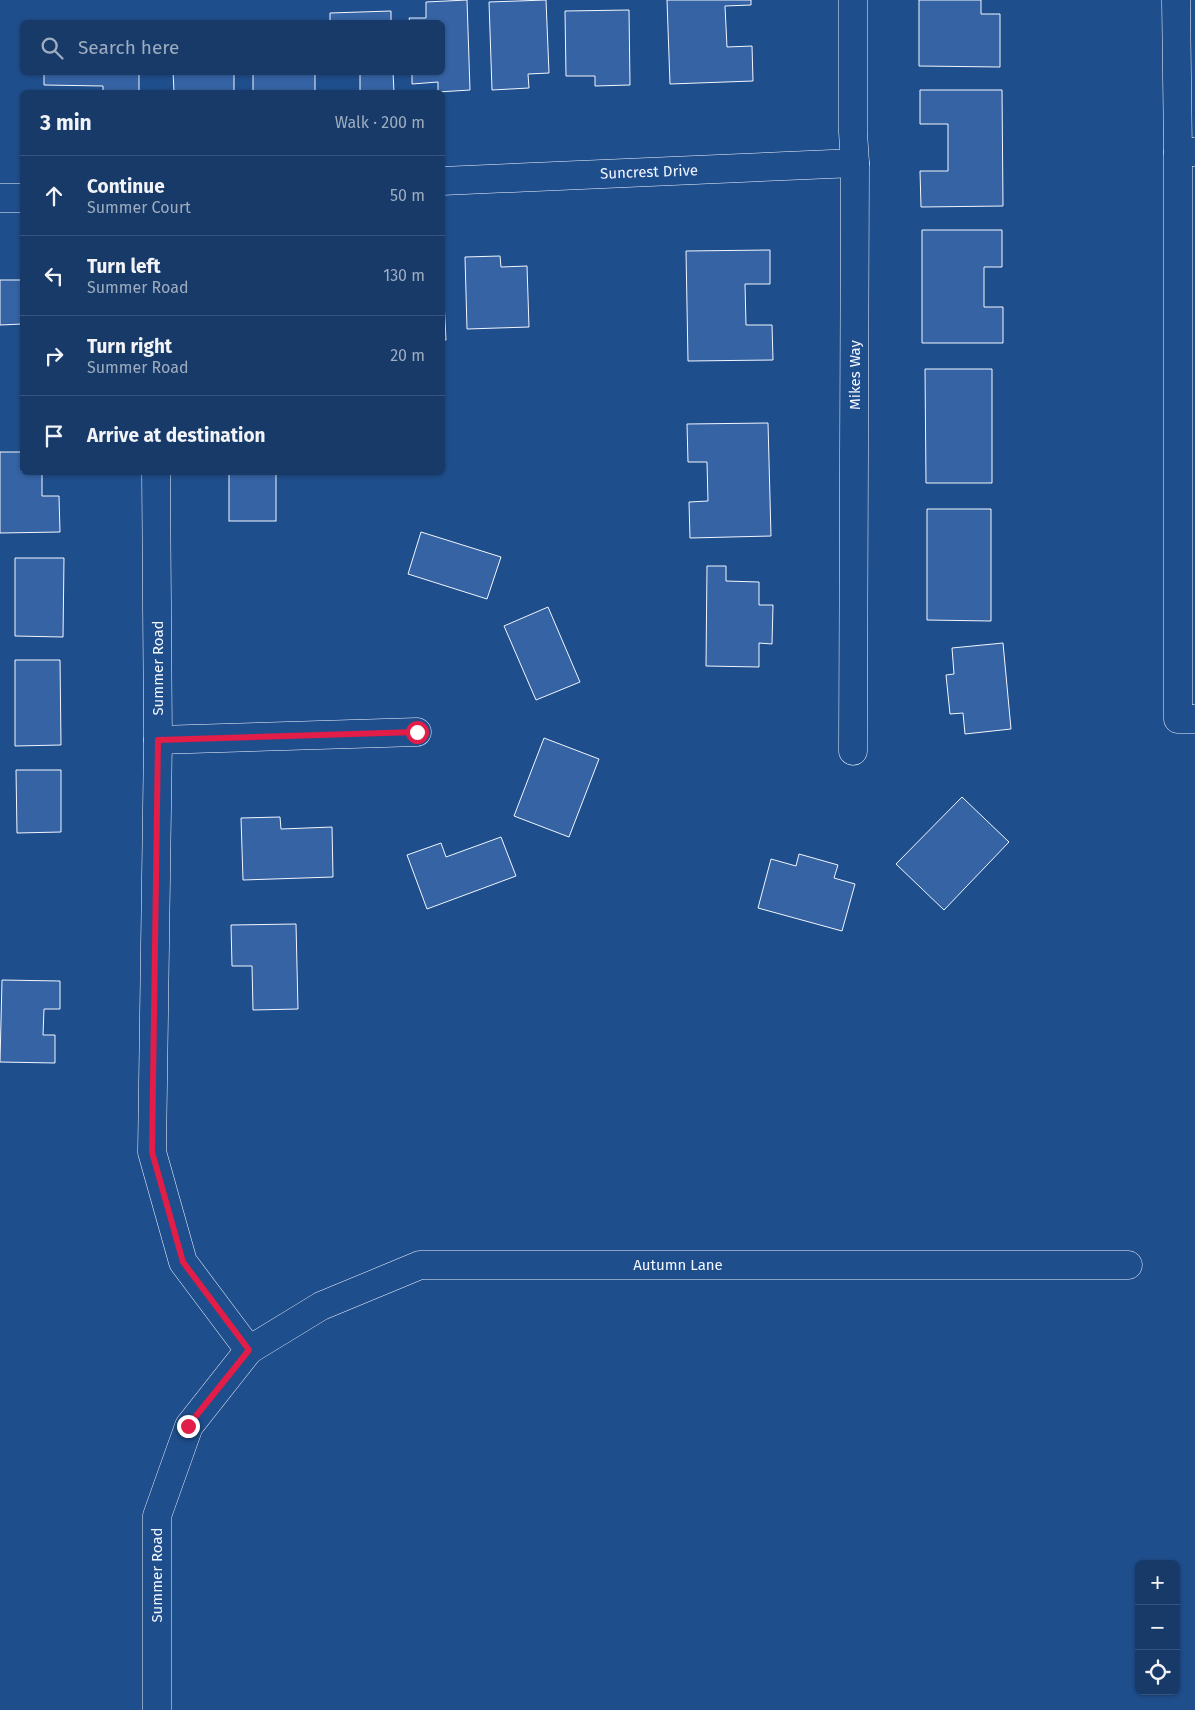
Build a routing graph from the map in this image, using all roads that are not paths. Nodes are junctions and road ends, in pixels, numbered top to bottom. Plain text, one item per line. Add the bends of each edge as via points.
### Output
1 (853, 0) edge
2 (1176, 0) edge
3 (1187, 152) edge
4 (856, 164) junction
5 (445, 181) edge
6 (0, 198) edge
7 (20, 198) edge
8 (156, 475) edge
9 (1195, 720) edge
10 (417, 732) dead end
11 (158, 740) junction
12 (853, 751) dead end
13 (1128, 1265) dead end
14 (249, 1350) junction
15 (156, 1710) edge

1 - 4 street, Mikes Way
2 - 3 street
3 - 9 street via 1178,719
4 - 5 street, Suncrest Drive
4 - 12 street, Mikes Way
6 - 7 street
8 - 11 street, Summer Road
10 - 11 street
11 - 14 street, Summer Road via 152,1152 183,1262
13 - 14 street, Autumn Lane via 420,1265 321,1306
14 - 15 street, Summer Road via 188,1426 156,1516

